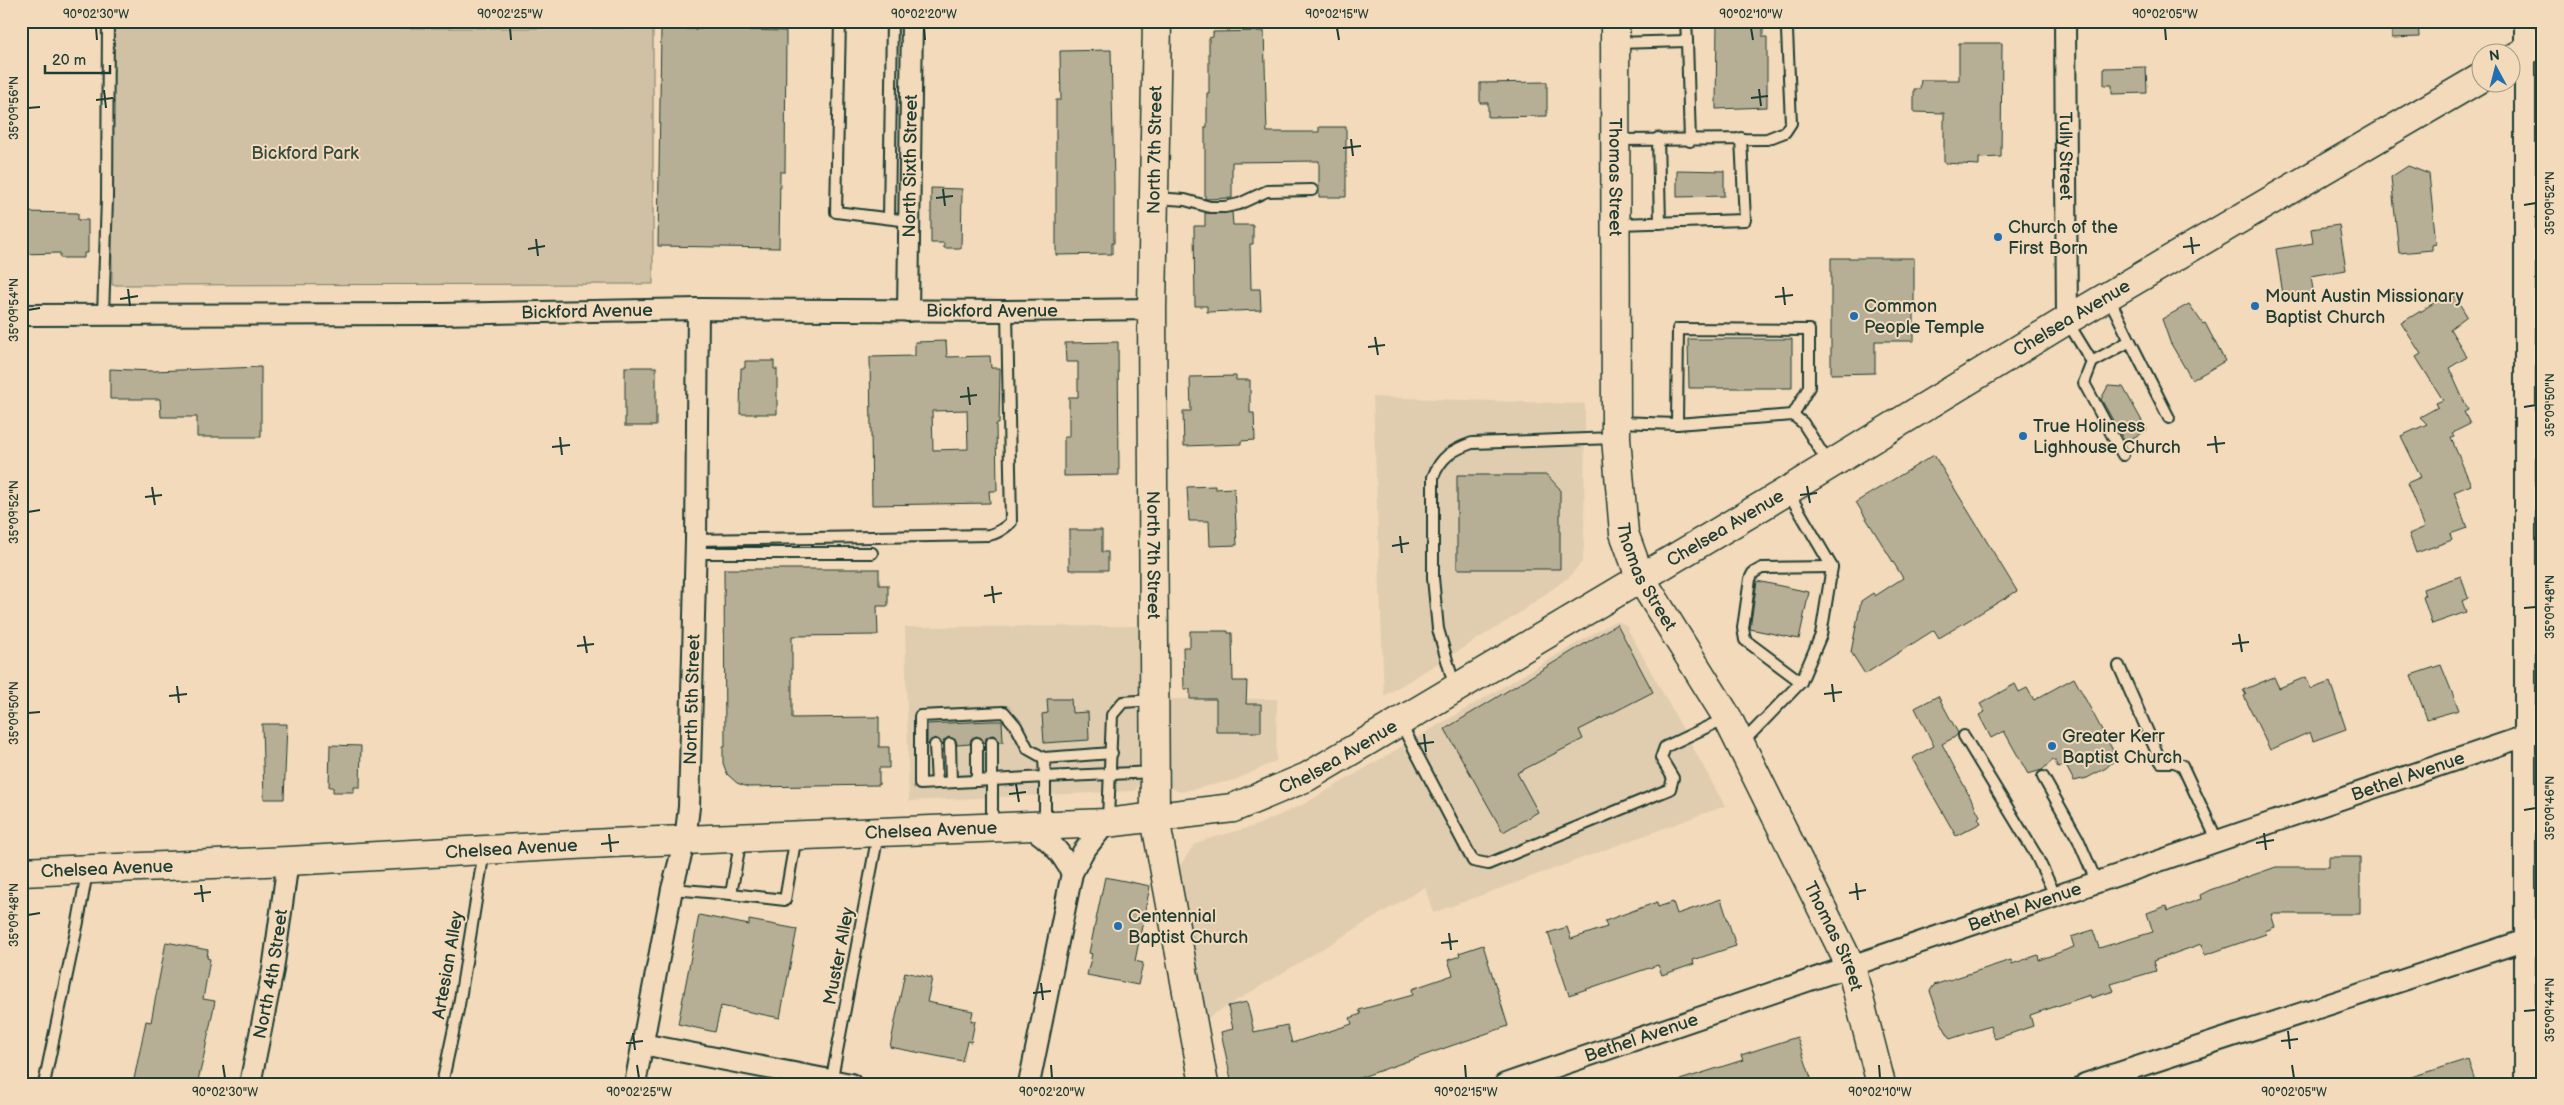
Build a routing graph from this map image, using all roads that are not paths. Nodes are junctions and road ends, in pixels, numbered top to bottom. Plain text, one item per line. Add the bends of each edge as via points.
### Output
1 (108, 21) edge
2 (840, 21) edge
3 (892, 21) edge
4 (912, 21) edge
5 (1157, 21) edge
6 (1686, 21) edge
7 (2065, 21) edge
8 (2525, 21) edge
9 (1615, 32) edge
10 (1787, 32) dead end
11 (1687, 41) junction
12 (2527, 50) edge
13 (2472, 83) edge
14 (1658, 138) junction
15 (1741, 138) junction
16 (1615, 140) junction
17 (1690, 141) junction
18 (1312, 190) dead end
19 (1154, 198) junction
20 (889, 217) junction
21 (909, 221) junction
22 (1660, 223) junction
23 (1615, 224) junction
24 (2108, 296) junction
25 (698, 309) junction
26 (1152, 309) junction
27 (908, 311) junction
28 (1007, 311) junction
29 (21, 315) edge
30 (103, 315) junction
31 (2067, 320) junction
32 (2130, 341) junction
33 (2092, 362) junction
34 (1793, 415) junction
35 (2169, 418) dead end
36 (1676, 424) junction
37 (1616, 430) junction
38 (2122, 456) dead end
39 (1830, 464) junction
40 (1787, 490) junction
41 (696, 546) junction
42 (872, 553) dead end
43 (1832, 567) junction
44 (1640, 577) junction
45 (2119, 666) dead end
46 (1801, 682) junction
47 (1455, 689) junction
48 (1154, 700) junction
49 (1726, 717) junction
50 (1400, 722) junction
51 (2543, 730) edge
52 (1964, 736) dead end
53 (2523, 737) junction
54 (992, 742) dead end
55 (977, 743) dead end
56 (950, 744) dead end
57 (935, 745) dead end
58 (1741, 745) junction
59 (1112, 753) junction
60 (1044, 758) junction
61 (1155, 772) junction
62 (1111, 773) junction
63 (1045, 777) junction
64 (2043, 777) dead end
65 (990, 780) junction
66 (977, 781) junction
67 (951, 782) junction
68 (937, 783) junction
69 (1155, 818) junction
70 (1107, 822) junction
71 (1038, 826) junction
72 (992, 828) junction
73 (878, 834) junction
74 (796, 836) junction
75 (741, 838) junction
76 (685, 840) junction
77 (2218, 842) junction
78 (484, 851) junction
79 (288, 861) junction
80 (87, 869) junction
81 (21, 872) edge
82 (1072, 873) junction
83 (2097, 883) junction
84 (672, 889) junction
85 (731, 894) junction
86 (2056, 897) junction
87 (2526, 940) junction
88 (1851, 967) junction
89 (642, 1044) junction
90 (838, 1082) edge
91 (44, 1084) edge
92 (250, 1084) edge
93 (442, 1084) edge
94 (635, 1084) edge
95 (1029, 1084) edge
96 (1204, 1084) edge
97 (1505, 1084) edge
98 (1880, 1084) edge
99 (2085, 1084) edge
100 (2525, 1084) edge

1 - 30 lane
2 - 20 lane via 836,212
3 - 20 lane
4 - 21 street, North Sixth Street
5 - 19 main road, North 7th Street
6 - 11 lane
7 - 31 street, Tully Street
8 - 12 street
9 - 11 lane
9 - 16 main road, Thomas Street
10 - 15 lane via 1791,123 1786,132 1767,139
11 - 17 lane
12 - 53 street
13 - 24 main road, Chelsea Avenue
14 - 16 lane
14 - 17 lane
14 - 22 lane
15 - 17 lane
15 - 22 lane via 1745,220
16 - 23 main road, Thomas Street
18 - 19 lane via 1267,191 1225,207
19 - 26 main road, North 7th Street
20 - 21 lane
21 - 27 street, North Sixth Street
22 - 23 lane
23 - 37 main road, Thomas Street
24 - 31 main road, Chelsea Avenue
24 - 32 lane
25 - 27 street, Bickford Avenue
25 - 30 street, Bickford Avenue
25 - 41 street, North 5th Street
26 - 28 street, Bickford Avenue
26 - 48 main road, North 7th Street
27 - 28 street, Bickford Avenue
28 - 41 lane via 1011,522 1007,527 989,535
29 - 30 street, Bickford Avenue
31 - 33 lane
31 - 39 main road, Chelsea Avenue
32 - 33 lane
32 - 35 lane
33 - 38 lane via 2084,383
34 - 36 lane
34 - 36 lane via 1809,387 1810,330 1678,329
34 - 39 lane via 1803,423
36 - 37 lane
37 - 44 main road, Thomas Street via 1624,533
37 - 47 lane via 1472,443 1456,448 1439,464 1433,477 1433,578 1438,629
39 - 40 main road, Chelsea Avenue
40 - 43 lane
40 - 44 main road, Chelsea Avenue
41 - 42 lane
41 - 76 street, North 5th Street via 689,807
43 - 46 lane via 1821,636
43 - 46 lane via 1762,568 1750,579 1743,628 1745,640
44 - 47 main road, Chelsea Avenue
44 - 49 main road, Thomas Street
45 - 77 lane via 2161,762 2182,765
46 - 58 lane
47 - 50 main road, Chelsea Avenue
48 - 59 lane via 1124,702 1112,715
48 - 61 main road, North 7th Street
49 - 50 lane via 1665,747 1661,758 1673,778 1670,789 1488,864 1473,861
49 - 58 main road, Thomas Street
50 - 69 main road, Chelsea Avenue via 1307,776 1233,808
51 - 53 street, Bethel Avenue
52 - 86 lane via 2036,855
53 - 77 street, Bethel Avenue
53 - 87 street
54 - 65 lane
55 - 66 lane
56 - 67 lane
57 - 68 lane
58 - 88 main road, Thomas Street
59 - 60 lane
59 - 62 lane
60 - 63 lane
60 - 68 lane via 1028,749 1004,712 977,718 935,720 920,716 920,784
61 - 62 lane
61 - 69 main road, North 7th Street
62 - 63 lane
62 - 70 lane
63 - 65 lane
63 - 71 lane
64 - 83 lane via 2078,839
65 - 66 lane
65 - 72 lane
66 - 67 lane
67 - 68 lane
69 - 70 main road, Chelsea Avenue
69 - 96 main road, North 7th Street
70 - 71 main road, Chelsea Avenue
70 - 82 street via 1083,852
71 - 72 main road, Chelsea Avenue
71 - 82 street via 1062,852
72 - 73 main road, Chelsea Avenue
73 - 74 main road, Chelsea Avenue
73 - 90 lane, Muster Alley
74 - 75 main road, Chelsea Avenue
74 - 85 lane via 785,900
75 - 76 main road, Chelsea Avenue
75 - 85 lane
76 - 78 main road, Chelsea Avenue
76 - 84 street, North 5th Street
77 - 83 street, Bethel Avenue
78 - 79 main road, Chelsea Avenue
78 - 93 lane, Artesian Alley via 459,1005
79 - 80 main road, Chelsea Avenue
79 - 92 street, North 4th Street via 273,970
80 - 81 main road, Chelsea Avenue
80 - 91 lane
82 - 95 street
83 - 86 street, Bethel Avenue
84 - 85 lane
84 - 89 street, North 5th Street
86 - 88 street, Bethel Avenue
87 - 99 street
87 - 100 street
88 - 97 street, Bethel Avenue
88 - 98 main road, Thomas Street
89 - 90 street
89 - 94 street, North 5th Street

